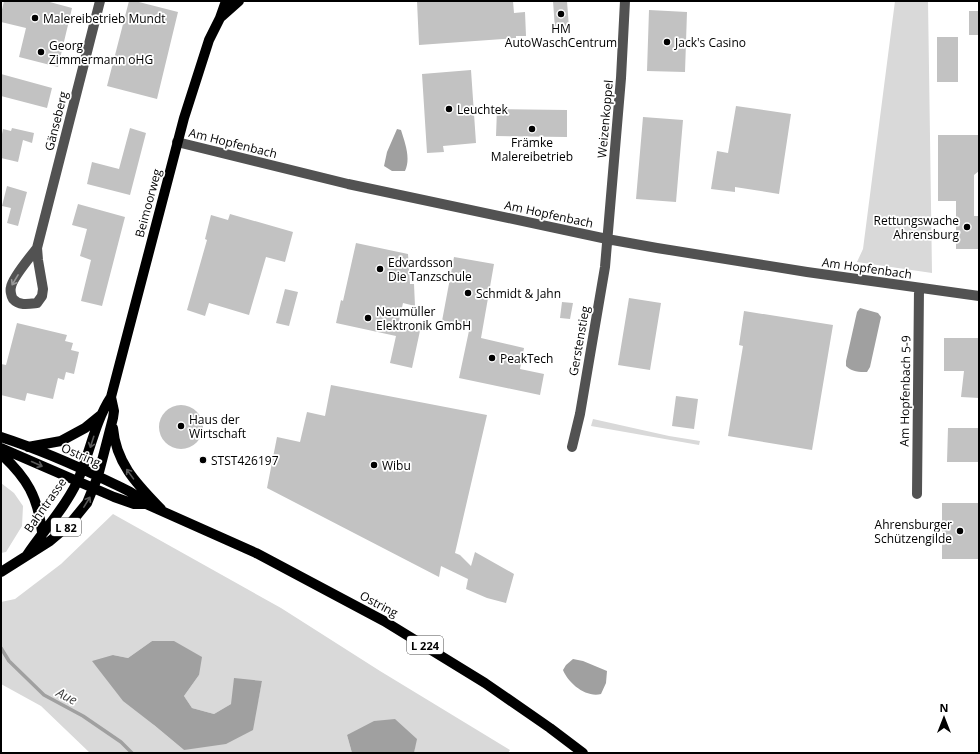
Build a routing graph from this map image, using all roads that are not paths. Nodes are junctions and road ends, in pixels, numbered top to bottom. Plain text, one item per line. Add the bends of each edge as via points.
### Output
1 (100, 1) edge
2 (226, 1) edge
3 (239, 1) edge
4 (625, 1) edge
5 (220, 18) junction
6 (177, 142) junction
7 (607, 239) junction
8 (37, 248) junction
9 (919, 288) junction
10 (979, 296) edge
11 (919, 316) joint
12 (111, 397) junction
13 (101, 414) junction
14 (113, 418) junction
15 (1, 437) edge
16 (28, 447) junction
17 (572, 447) dead end
18 (1, 448) edge
19 (1, 454) edge
20 (82, 469) junction
21 (98, 476) junction
22 (78, 481) junction
23 (94, 489) junction
24 (917, 494) dead end
25 (146, 504) junction
26 (165, 513) junction
27 (42, 532) junction
28 (27, 555) junction
29 (1, 572) edge
30 (583, 753) edge

1 - 8 street, Gänseberg
2 - 5 main road, Beimoorweg
3 - 5 main road, Beimoorweg
4 - 7 street, Weizenkoppel
5 - 6 main road, Beimoorweg via 209,40
6 - 7 street, Am Hopfenbach via 348,184
6 - 12 main road, Beimoorweg
7 - 9 street, Am Hopfenbach
7 - 17 street, Gerstenstieg via 605,267
8 -> 8 street, Gänseberg via 10,287 12,297 22,304 37,302 42,296
9 - 10 street, Am Hopfenbach
9 - 11 street, Am Hopfenbach
11 - 24 street, Am Hopfenbach 5-9
12 - 13 main road, Beimoorweg
12 - 14 main road, Beimoorweg
13 - 16 main road via 85,428 61,441
13 -> 20 main road, Beimoorweg
14 - 21 main road, Beimoorweg
26 -> 14 main road via 132,478 123,464 116,445
15 - 16 main road, Ostring
16 - 20 main road, Ostring
18 -> 22 main road, Ostring
19 - 27 main road, L 82 via 13,465 31,490 37,504
20 - 21 main road, Ostring
20 - 22 main road, Bahntrasse
21 - 23 main road, Bahntrasse / L 82
21 - 25 main road, Ostring / L 224 via 137,495
22 - 23 main road, Ostring / L 224
22 - 27 main road, Bahntrasse / L 82 via 70,497
23 - 25 main road, Ostring / L 224 via 134,504
28 -> 23 main road, Bahntrasse / L 82 via 69,525 87,503
25 - 26 main road, Ostring / L 224
26 - 30 main road, Ostring / L 224 via 256,553 384,621 485,683
27 - 28 main road, Bahntrasse / L 82
28 - 29 main road, Bahntrasse / L 82

